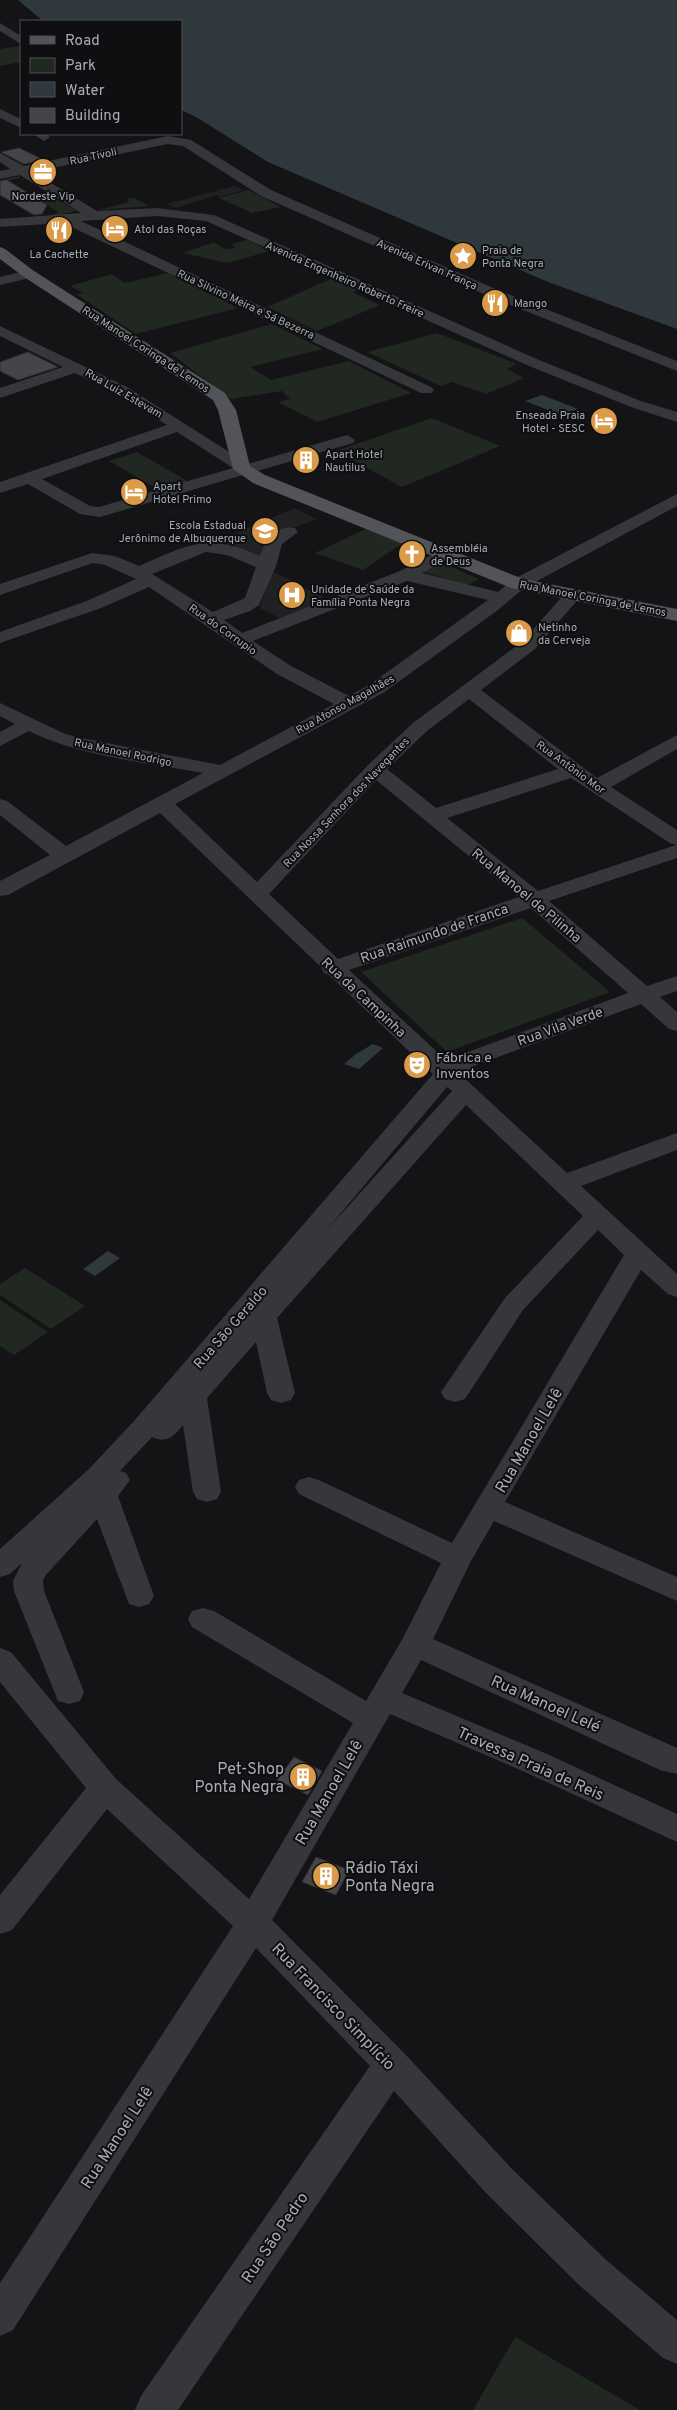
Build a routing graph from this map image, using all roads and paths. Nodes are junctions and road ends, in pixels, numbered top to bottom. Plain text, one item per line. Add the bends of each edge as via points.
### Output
1 (0, 26) edge
2 (20, 40) edge
3 (20, 113) edge
4 (2, 115) edge
5 (20, 124) edge
6 (162, 135) edge
7 (187, 142) joint
8 (0, 157) edge
9 (23, 170) junction
10 (0, 175) edge
11 (95, 216) junction
12 (66, 219) junction
13 (0, 223) edge
14 (0, 252) edge
15 (29, 274) junction
16 (0, 281) edge
17 (0, 330) edge
18 (677, 364) edge
19 (78, 367) junction
20 (426, 390) dead end
21 (0, 393) edge
22 (677, 417) edge
23 (180, 426) junction
24 (347, 440) dead end
25 (242, 468) junction
26 (29, 478) junction
27 (0, 488) edge
28 (677, 499) edge
29 (610, 521) dead end
30 (630, 524) junction
31 (289, 532) dead end
32 (444, 554) junction
33 (267, 566) junction
34 (406, 575) junction
35 (144, 576) junction
36 (518, 584) junction
37 (0, 590) edge
38 (573, 595) junction
39 (502, 598) junction
40 (677, 615) edge
41 (209, 620) junction
42 (0, 638) edge
43 (239, 640) junction
44 (468, 689) junction
45 (348, 703) junction
46 (0, 709) edge
47 (30, 723) junction
48 (0, 740) edge
49 (677, 741) edge
50 (375, 769) junction
51 (222, 771) junction
52 (573, 771) junction
53 (596, 786) junction
54 (163, 804) junction
55 (0, 805) edge
56 (434, 816) junction
57 (677, 839) edge
58 (677, 851) edge
59 (65, 856) junction
60 (0, 890) edge
61 (257, 894) junction
62 (534, 899) junction
63 (332, 968) junction
64 (677, 984) edge
65 (644, 996) junction
66 (677, 1024) edge
67 (453, 1091) junction
68 (677, 1141) edge
69 (564, 1183) junction
70 (597, 1216) junction
71 (637, 1255) junction
72 (677, 1288) edge
73 (264, 1317) junction
74 (455, 1392) dead end
75 (281, 1393) dead end
76 (193, 1398) junction
77 (309, 1487) dead end
78 (206, 1492) dead end
79 (102, 1495) junction
80 (488, 1507) junction
81 (458, 1558) junction
82 (0, 1566) edge
83 (677, 1590) edge
84 (139, 1596) dead end
85 (203, 1619) dead end
86 (415, 1644) junction
87 (0, 1660) edge
88 (69, 1692) dead end
89 (377, 1708) junction
90 (677, 1761) edge
91 (105, 1788) junction
92 (677, 1829) edge
93 (0, 1920) edge
94 (253, 1924) junction
95 (392, 2064) junction
96 (0, 2316) edge
97 (677, 2345) edge
98 (155, 2410) edge

1 - 2 street
3 - 4 street
4 - 5 street
6 - 18 street via 194,142 263,187 357,230 545,312
7 - 9 street, Rua Tivoli via 168,140
7 - 18 street, Avenida Erivan França via 266,193 493,294
8 - 9 street
9 - 10 street, Rua Tivoli
9 - 11 street
11 - 12 street, Avenida Engenheiro Roberto Freire
11 - 22 street, Avenida Engenheiro Roberto Freire via 161,211 209,218 534,363
12 - 13 street, Avenida Engenheiro Roberto Freire
12 - 20 street, Rua Silvino Meira e Sá Bezerra
14 - 15 main road, Rua Manoel Coringa de Lemos
15 - 16 street
15 - 25 main road, Rua Manoel Coringa de Lemos via 219,397 228,410
17 - 19 street, Rua Luiz Estevam
19 - 21 street
19 - 23 street, Rua Luiz Estevam via 130,394
23 - 25 street, Rua Luiz Estevam
23 - 26 street
24 - 25 street
25 - 26 street via 95,512
25 - 32 main road, Rua Manoel Coringa de Lemos via 283,491
26 - 27 street
28 - 30 street, Rua Afonso Magalhães
29 - 30 street
30 - 36 street, Rua Afonso Magalhães
31 - 33 street via 276,541
32 - 34 street
32 - 36 main road, Rua Manoel Coringa de Lemos
33 - 35 street via 217,548 203,547
33 - 41 street via 251,603
34 - 39 street
34 - 43 street
35 - 37 street, Rua do Corrupio via 108,558 97,557
35 - 41 street, Rua do Corrupio
35 - 42 street via 95,604
36 - 38 main road, Rua Manoel Coringa de Lemos
36 - 39 street, Rua Afonso Magalhães
38 - 40 main road, Rua Manoel Coringa de Lemos
38 - 44 street, Rua Nossa Senhora dos Navegantes via 528,645
39 - 45 street, Rua Afonso Magalhães via 388,682
41 - 43 street, Rua do Corrupio
43 - 45 street, Rua do Corrupio via 285,671
44 - 50 street, Rua Nossa Senhora dos Navegantes
44 - 52 street, Rua Antônio Mor
45 - 51 street, Rua Afonso Magalhães
46 - 47 street, Rua Manoel Rodrigo
47 - 48 street
47 - 51 street, Rua Manoel Rodrigo via 56,737 94,748
49 - 53 street
50 - 56 street, Rua Manoel de Pilinha
50 - 61 street, Rua Nossa Senhora dos Navegantes
51 - 54 street, Rua Afonso Magalhães
52 - 53 street, Rua Antônio Mor
52 - 56 street
53 - 57 street, Rua Antônio Mor
54 - 59 street, Rua Afonso Magalhães
54 - 61 street, Rua da Campinha
55 - 59 street
56 - 62 street, Rua Manoel de Pilinha
58 - 62 street, Rua Raimundo de Franca
59 - 60 street, Rua Afonso Magalhães
61 - 63 street, Rua da Campinha
62 - 63 street, Rua Raimundo de Franca
62 - 65 street, Rua Manoel de Pilinha
63 - 67 street, Rua da Campinha
64 - 65 street, Rua Vila Verde
65 - 66 street, Rua Manoel de Pilinha
65 - 67 street, Rua Vila Verde via 468,1060
67 - 69 street, Rua da Campinha
67 - 73 street, Rua São Geraldo
67 - 82 street, Rua São Geraldo via 99,1476
68 - 69 street
69 - 70 street, Rua da Campinha
70 - 71 street, Rua da Campinha
70 - 74 street via 514,1304
71 - 72 street, Rua da Campinha
71 - 80 street, Rua Manoel Lelê
73 - 75 street
73 - 76 street, Rua São Geraldo
76 - 78 street
76 - 79 street, Rua São Geraldo
77 - 81 street
79 - 84 street
79 - 88 street, Rua São Geraldo via 33,1570 28,1580 29,1591
80 - 81 street, Rua Manoel Lelê
80 - 83 street
81 - 86 street, Rua Manoel Lelê
85 - 89 street, Travessa Praia de Reis
86 - 89 street, Rua Manoel Lelê
86 - 90 street, Rua Manoel Lelé
87 - 91 street, Rua Francisco Simplício
89 - 92 street, Travessa Praia de Reis via 536,1763
89 - 94 street, Rua Manoel Lelê
91 - 93 street
91 - 94 street, Rua Francisco Simplício
94 - 95 street, Rua Francisco Simplício
94 - 96 street, Rua Manoel Lelê
95 - 97 street, Rua Francisco Simplício via 506,2188 592,2272
95 - 98 street, Rua São Pedro

